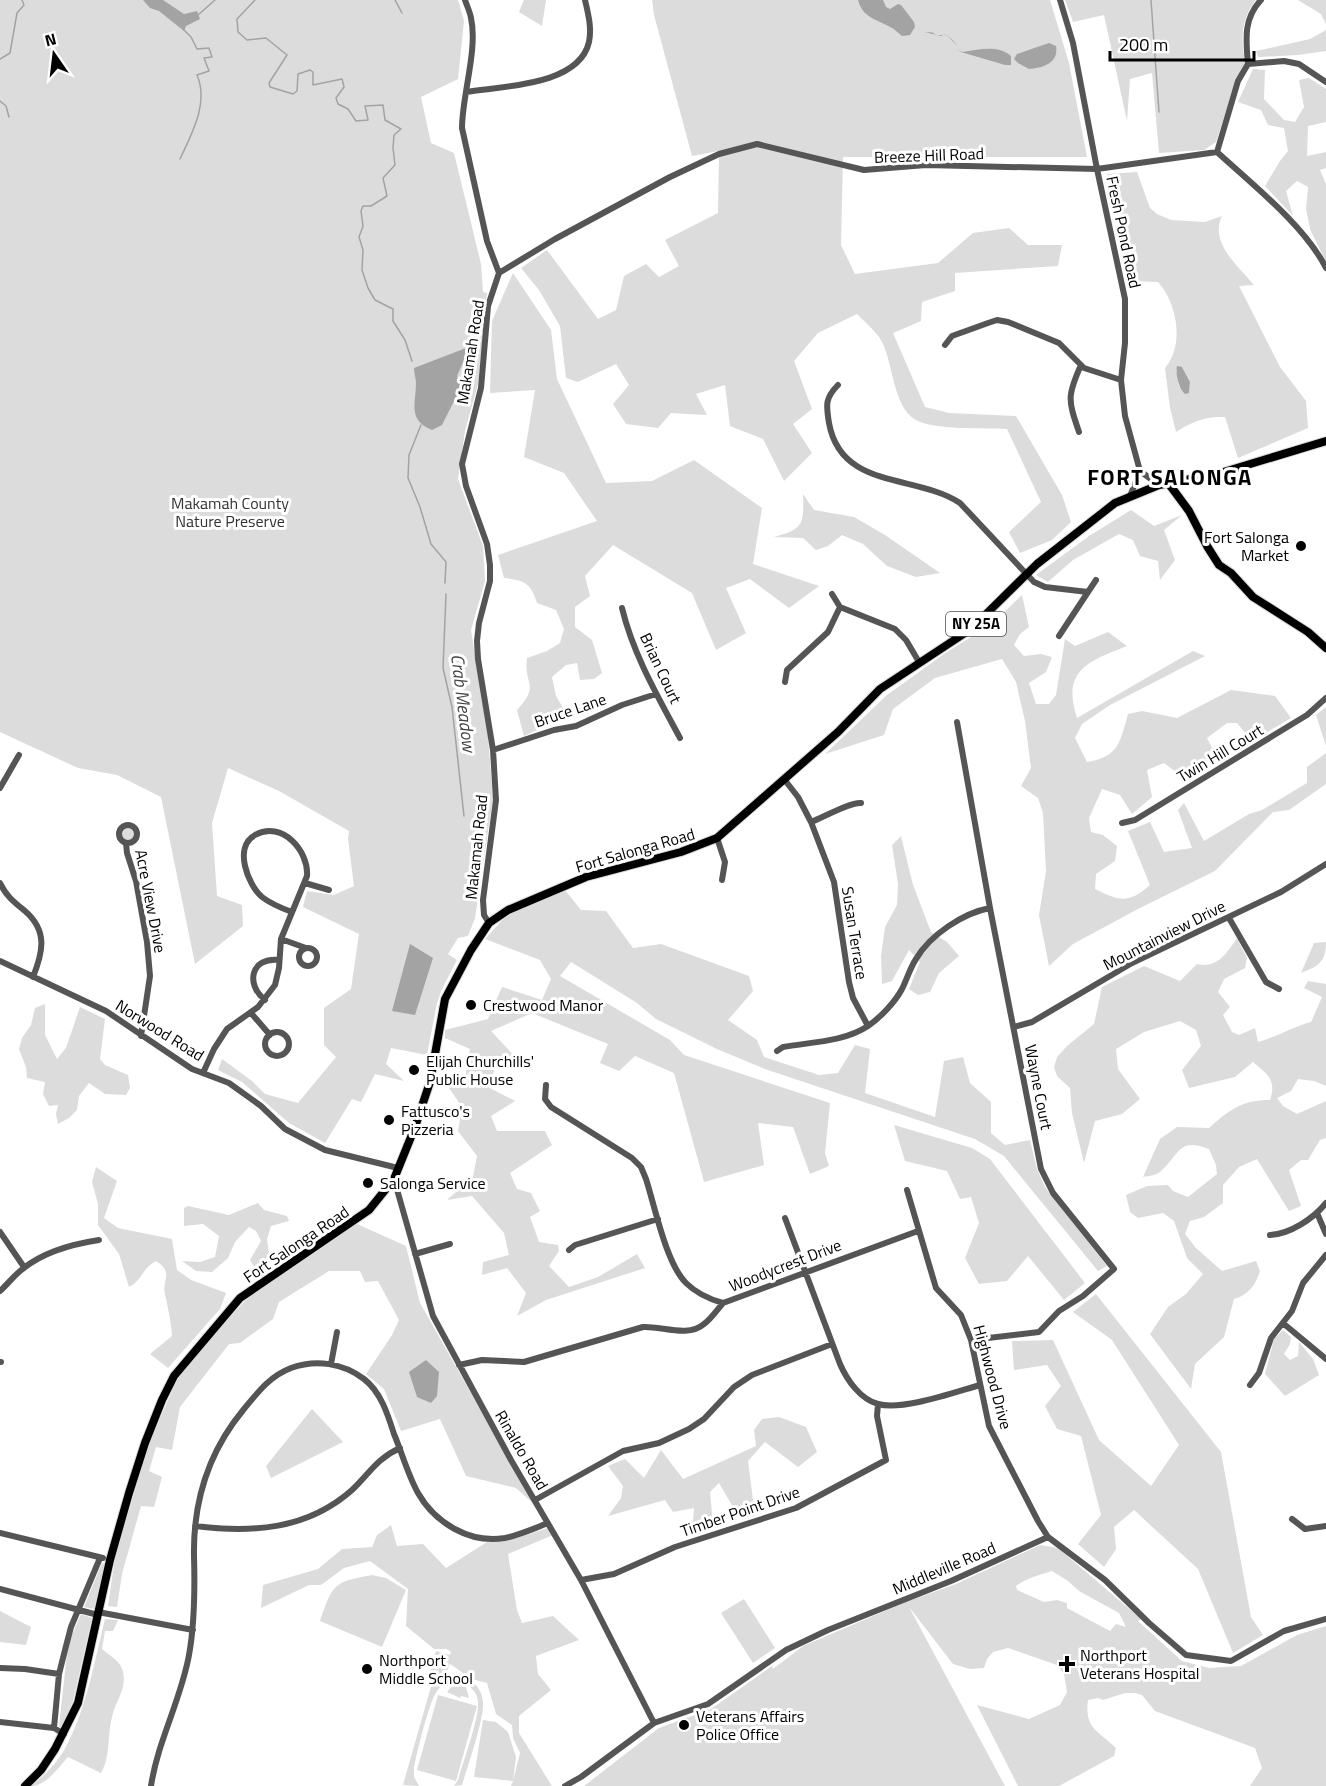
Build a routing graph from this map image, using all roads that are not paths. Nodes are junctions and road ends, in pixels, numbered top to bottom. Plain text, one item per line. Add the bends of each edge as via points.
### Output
1 (465, 0) edge
2 (585, 0) edge
3 (1060, 0) edge
4 (1262, 0) edge
5 (1248, 64) junction
6 (1326, 82) edge
7 (466, 92) junction
8 (1217, 152) junction
9 (1097, 169) junction
10 (1326, 268) edge
11 (499, 273) junction
12 (945, 345) dead end
13 (1081, 365) junction
14 (1121, 381) junction
15 (838, 385) dead end
16 (1079, 432) dead end
17 (1326, 441) edge
18 (1140, 471) junction
19 (1169, 484) junction
20 (1159, 485) junction
21 (1130, 496) junction
22 (1026, 575) junction
23 (1096, 580) dead end
24 (1088, 592) junction
25 (832, 594) dead end
26 (840, 607) junction
27 (622, 608) dead end
28 (1059, 636) dead end
29 (1326, 648) edge
30 (919, 662) junction
31 (785, 682) dead end
32 (656, 694) junction
33 (1326, 698) edge
34 (957, 722) dead end
35 (680, 738) dead end
36 (493, 750) junction
37 (19, 756) dead end
38 (784, 779) junction
39 (0, 788) edge
40 (861, 803) dead end
41 (811, 822) junction
42 (1122, 822) dead end
43 (717, 838) junction
44 (126, 843) dead end
45 (1326, 864) edge
46 (722, 880) dead end
47 (0, 883) edge
48 (305, 883) junction
49 (329, 890) dead end
50 (990, 908) junction
51 (291, 912) junction
52 (1228, 918) junction
53 (489, 923) junction
54 (281, 939) junction
55 (306, 948) dead end
56 (279, 960) junction
57 (0, 961) edge
58 (33, 977) junction
59 (1279, 989) dead end
60 (265, 1000) junction
61 (251, 1013) junction
62 (868, 1026) junction
63 (1014, 1027) junction
64 (270, 1035) dead end
65 (141, 1036) junction
66 (777, 1052) dead end
67 (203, 1073) junction
68 (546, 1085) dead end
69 (398, 1168) junction
70 (394, 1179) junction
71 (907, 1190) dead end
72 (1326, 1203) edge
73 (1317, 1213) junction
74 (785, 1218) dead end
75 (658, 1219) junction
76 (918, 1231) junction
77 (0, 1232) edge
78 (1326, 1234) edge
79 (1270, 1235) dead end
80 (99, 1240) dead end
81 (450, 1244) dead end
82 (569, 1250) dead end
83 (415, 1254) junction
84 (1326, 1255) edge
85 (24, 1268) junction
86 (805, 1272) junction
87 (0, 1291) edge
88 (723, 1303) junction
89 (1284, 1324) junction
90 (338, 1332) dead end
91 (971, 1340) junction
92 (832, 1344) junction
93 (1326, 1359) edge
94 (331, 1364) junction
95 (459, 1365) junction
96 (980, 1386) junction
97 (1250, 1386) dead end
98 (878, 1404) junction
99 (400, 1448) junction
100 (535, 1500) junction
101 (1292, 1519) dead end
102 (548, 1522) junction
103 (195, 1526) junction
104 (1326, 1526) edge
105 (0, 1533) edge
106 (1048, 1537) junction
107 (100, 1558) junction
108 (110, 1560) junction
109 (581, 1580) junction
110 (0, 1589) edge
111 (79, 1610) junction
112 (98, 1613) junction
113 (1326, 1619) edge
114 (193, 1630) junction
115 (0, 1668) edge
116 (59, 1674) junction
117 (0, 1722) edge
118 (654, 1723) junction
119 (54, 1728) junction
120 (64, 1734) junction
121 (25, 1786) edge
122 (151, 1786) edge
123 (565, 1786) edge

1 - 7 street via 472,19
2 - 7 street via 589,43 573,68 554,77
3 - 9 street, Fresh Pond Road via 1075,51
4 - 5 street via 1249,17 1246,30
5 - 6 street via 1299,64
5 - 8 street via 1238,81
7 - 11 street via 462,128 467,160
8 - 9 street, Breeze Hill Road
8 - 10 street via 1270,199 1313,247
9 - 11 street, Breeze Hill Road via 926,165 864,170 757,144 718,154 670,177
9 - 14 street, Fresh Pond Road via 1125,299
11 - 36 street, Makamah Road via 488,306 481,388 462,464 490,565 477,659
12 - 13 street via 952,336 998,320 1059,343
13 - 14 street
13 - 16 street via 1069,395
14 - 18 street, Fresh Pond Road via 1125,416
15 - 22 street via 829,395 828,417 834,441 849,460 875,475 948,495 972,513
17 - 19 main road, Fort Salonga Road / NY 25A
18 - 20 street
18 - 21 street
19 - 20 main road, Fort Salonga Road / NY 25A
19 - 29 main road via 1219,565 1253,597
20 - 21 main road, Fort Salonga Road / NY 25A
21 - 22 main road, Fort Salonga Road / NY 25A via 1115,503
22 - 24 street via 1045,587
22 - 30 main road, Fort Salonga Road / NY 25A via 971,629
23 - 24 street
24 - 28 street
25 - 26 street
26 - 30 street via 895,629
26 - 31 street via 828,632 787,670
27 - 32 street, Brian Court via 626,627
30 - 38 main road, Fort Salonga Road / NY 25A via 880,689
32 - 35 street, Brian Court
32 - 36 street, Bruce Lane via 576,726
33 - 42 street, Twin Hill Court via 1307,716 1135,820
34 - 50 street, Wayne Court
36 - 53 street, Makamah Road via 496,800 483,900
37 - 39 street
38 - 41 street, Susan Terrace
38 - 43 main road, Fort Salonga Road / NY 25A
40 - 41 street
41 - 62 street, Susan Terrace via 834,882 853,998
43 - 46 street via 725,862
43 - 53 main road, Fort Salonga Road / NY 25A via 681,852 586,877 508,910
44 - 65 street, Acre View Drive via 148,947 150,976
45 - 52 street, Mountainview Drive
47 - 58 street via 13,903 36,921 41,933 42,949
48 - 49 street
48 - 51 street
48 - 51 street via 306,862 291,839 278,833 262,833 248,843 244,855 250,881 268,902
50 - 62 street via 969,913 928,944 915,959 901,991
50 - 63 street, Wayne Court
51 - 54 street
52 - 59 street via 1266,981
52 - 63 street, Mountainview Drive via 1132,963 1032,1022
53 - 69 main road, Fort Salonga Road / NY 25A via 445,999 430,1082
54 - 55 street
54 - 56 street
56 - 60 street via 275,985
56 - 60 street via 263,962 255,970 255,990
57 - 58 street, Norwood Road
58 - 65 street, Norwood Road via 106,1011
60 - 61 street
61 - 64 street
61 - 67 street via 227,1029
62 - 66 street via 847,1036 783,1047
63 - 91 street, Wayne Court via 1046,1181 1114,1269 1059,1311 1039,1332
65 - 67 street, Norwood Road
67 - 69 street, Norwood Road via 230,1083 285,1129 326,1150
68 - 75 street via 545,1099 551,1107 620,1149 641,1167
69 - 70 main road, Fort Salonga Road / NY 25A
70 - 83 street, Rinaldo Road
70 - 108 main road, Fort Salonga Road / NY 25A via 369,1210 240,1298 174,1376 145,1443
71 - 76 street, Highwood Drive
72 - 73 street
73 - 78 street
73 - 79 street via 1279,1235
74 - 86 street
75 - 82 street
75 - 88 street via 670,1256 686,1284 708,1299
76 - 86 street, Woodycrest Drive
76 - 91 street, Highwood Drive via 936,1288 961,1315
77 - 85 street
80 - 85 street via 54,1251
81 - 83 street
83 - 95 street, Rinaldo Road via 431,1310
84 - 89 street via 1303,1283
85 - 87 street
86 - 88 street, Woodycrest Drive
86 - 92 street
88 - 95 street, Woodycrest Drive via 703,1326 694,1330 644,1327 524,1362 482,1360
89 - 93 street
89 - 97 street via 1271,1338
90 - 94 street
91 - 96 street, Highwood Drive
92 - 98 street via 850,1382
92 - 100 street via 752,1375 689,1429 659,1443 623,1451
94 - 99 street via 366,1380 384,1406
94 - 103 street via 294,1367 268,1380 257,1392 226,1432 209,1463
95 - 100 street, Rinaldo Road
96 - 98 street via 907,1404
96 - 106 street, Highwood Drive via 989,1426
98 - 109 street, Timber Point Drive via 886,1460 796,1508 675,1547 614,1574
99 - 102 street via 417,1492 448,1526 488,1539 506,1538
99 - 103 street via 381,1458 342,1498 295,1522 254,1530
100 - 102 street, Rinaldo Road
101 - 104 street via 1305,1529
102 - 109 street, Rinaldo Road
103 - 114 street
105 - 107 street
106 - 113 street via 1106,1580 1186,1655 1232,1661 1284,1631
106 - 118 street, Middleville Road via 809,1638 708,1704
107 - 108 street
107 - 111 street
108 - 112 main road, Fort Salonga Road / NY 25A
109 - 118 street, Rinaldo Road
110 - 111 street
111 - 112 street
111 - 116 street
112 - 114 street
112 - 120 main road, Fort Salonga Road / NY 25A via 78,1703
114 - 122 street via 185,1676 159,1748
115 - 116 street
116 - 119 street
117 - 119 street
118 - 123 street, Middleville Road
119 - 120 street
120 - 121 main road, Fort Salonga Road / NY 25A via 41,1770

